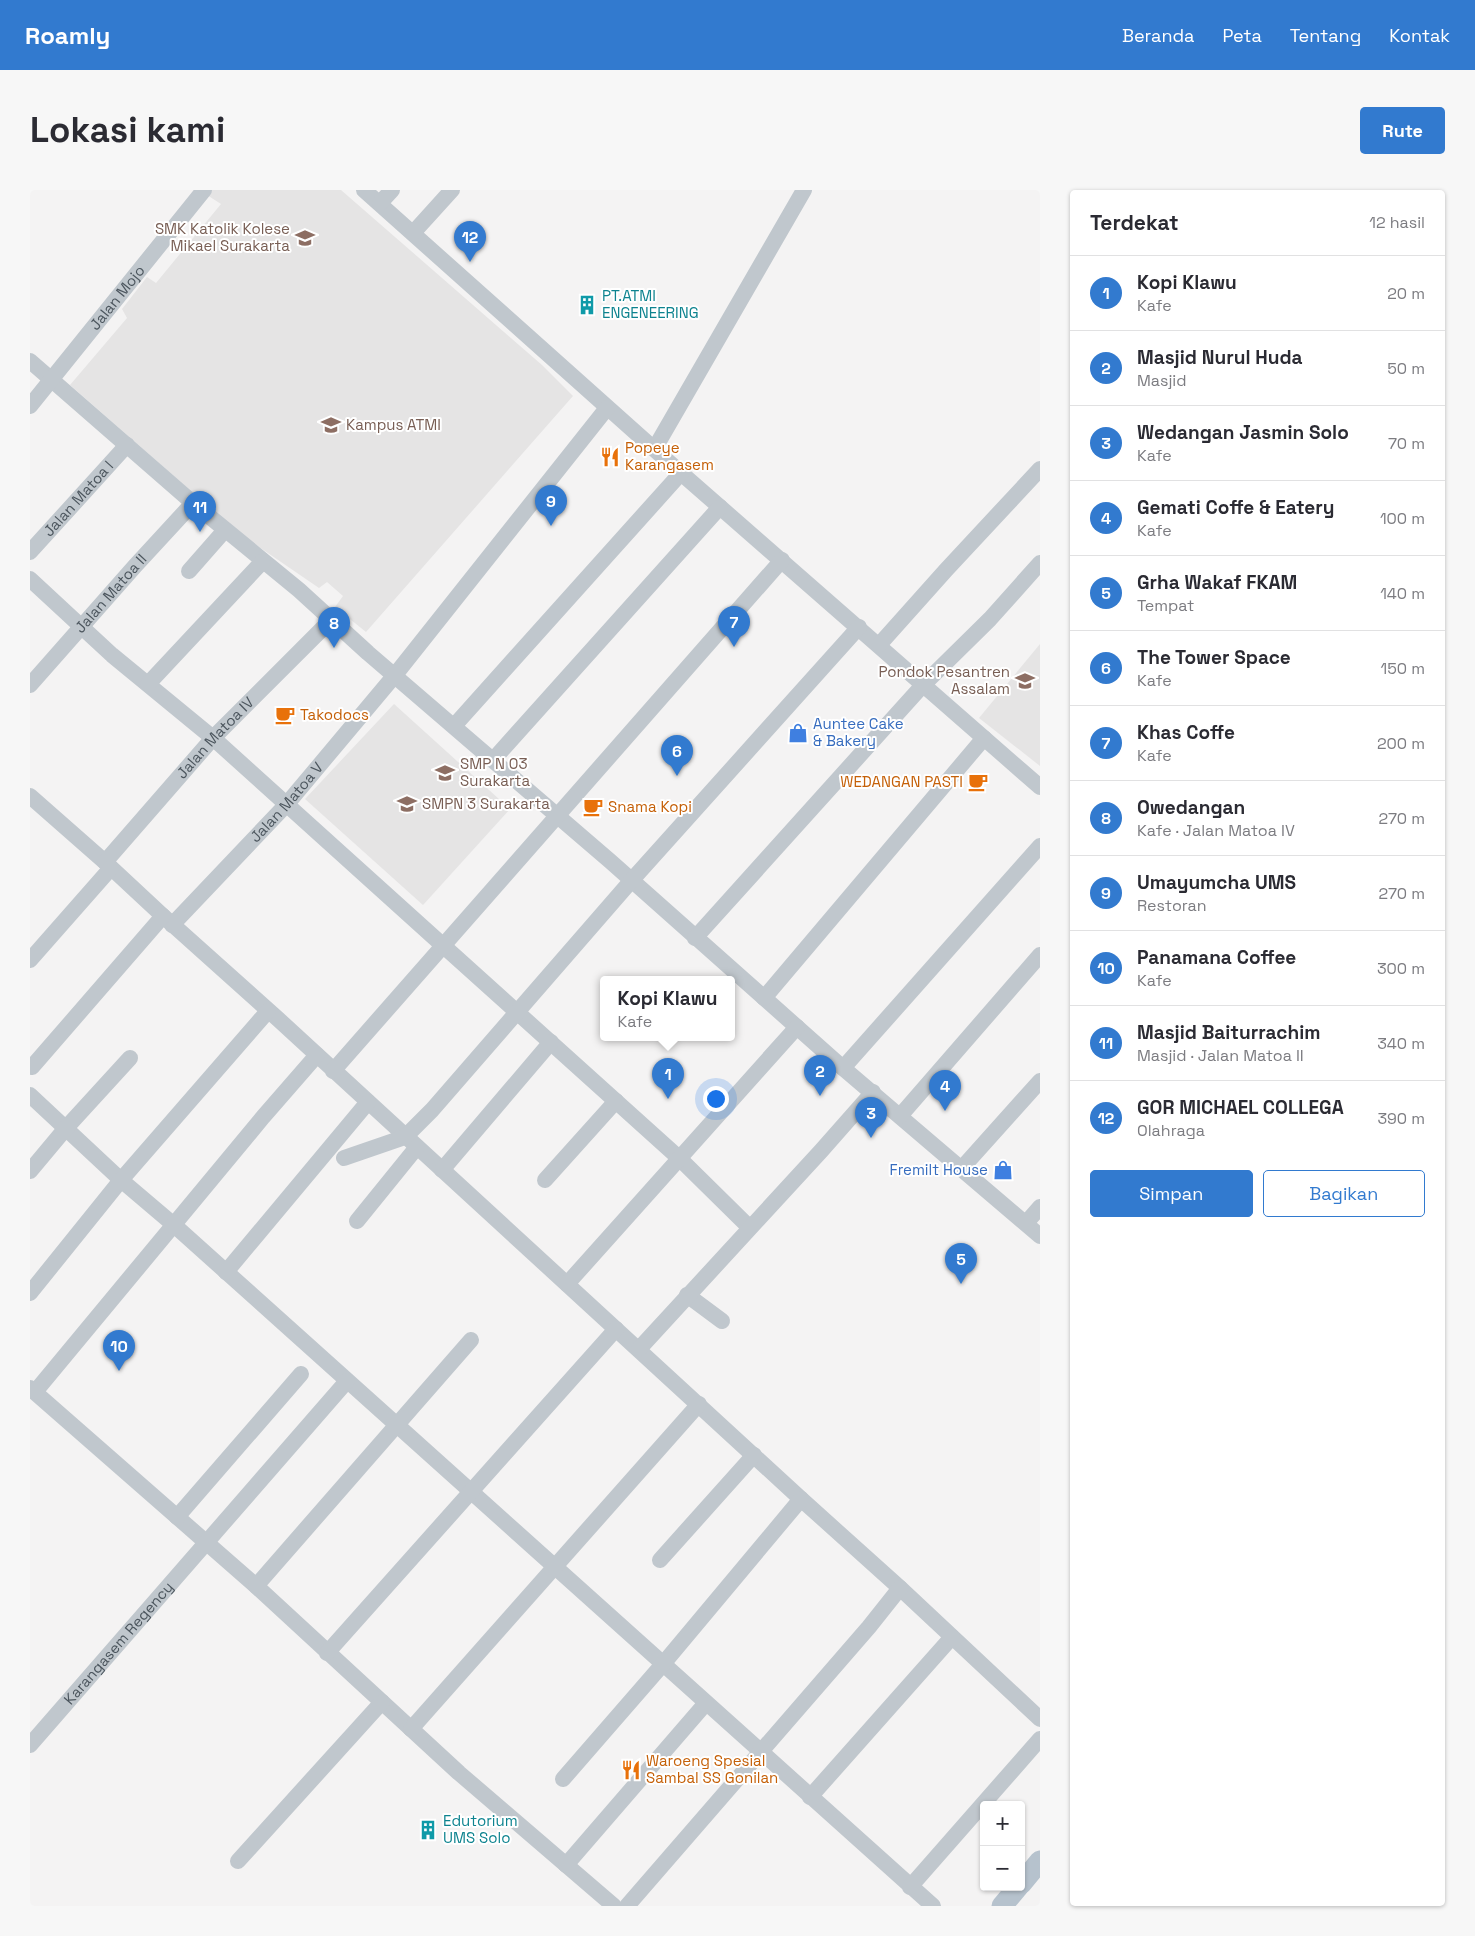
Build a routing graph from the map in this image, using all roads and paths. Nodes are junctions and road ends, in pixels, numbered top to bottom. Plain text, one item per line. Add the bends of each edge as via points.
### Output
1 (204, 190) edge
2 (364, 190) edge
3 (392, 190) edge
4 (452, 190) edge
5 (804, 190) edge
6 (380, 204) junction
7 (413, 233) junction
8 (30, 361) edge
9 (52, 379) junction
10 (30, 406) edge
11 (607, 408) junction
12 (127, 445) junction
13 (655, 448) junction
14 (1040, 470) edge
15 (681, 473) junction
16 (193, 503) junction
17 (720, 507) junction
18 (224, 530) junction
19 (30, 552) edge
20 (782, 560) junction
21 (262, 562) junction
22 (1040, 563) edge
23 (189, 571) dead end
24 (30, 579) edge
25 (332, 619) junction
26 (81, 626) junction
27 (859, 627) junction
28 (879, 645) junction
29 (395, 676) junction
30 (148, 684) junction
31 (30, 685) edge
32 (923, 685) junction
33 (454, 726) junction
34 (213, 738) junction
35 (984, 738) junction
36 (493, 760) junction
37 (1040, 787) edge
38 (33, 805) edge
39 (286, 805) junction
40 (556, 816) junction
41 (1040, 846) edge
42 (108, 865) junction
43 (631, 881) junction
44 (167, 920) junction
45 (695, 938) junction
46 (443, 945) junction
47 (1040, 955) edge
48 (30, 960) edge
49 (727, 975) edge
50 (735, 980) edge
51 (764, 998) junction
52 (268, 1011) junction
53 (517, 1012) junction
54 (797, 1027) junction
55 (551, 1042) junction
56 (317, 1056) junction
57 (130, 1058) dead end
58 (32, 1068) dead end
59 (843, 1068) junction
60 (333, 1071) junction
61 (1040, 1081) edge
62 (873, 1092) junction
63 (30, 1095) edge
64 (616, 1101) junction
65 (368, 1102) junction
66 (900, 1116) junction
67 (66, 1128) junction
68 (411, 1142) junction
69 (344, 1158) dead end
70 (679, 1158) junction
71 (962, 1168) junction
72 (442, 1170) junction
73 (30, 1171) edge
74 (121, 1180) junction
75 (545, 1180) dead end
76 (1040, 1207) edge
77 (357, 1222) dead end
78 (1026, 1223) junction
79 (174, 1225) junction
80 (749, 1227) junction
81 (1040, 1236) edge
82 (226, 1272) junction
83 (567, 1284) junction
84 (30, 1293) edge
85 (687, 1295) junction
86 (722, 1321) dead end
87 (616, 1329) junction
88 (471, 1340) dead end
89 (639, 1349) junction
90 (300, 1374) dead end
91 (347, 1381) junction
92 (33, 1390) edge
93 (699, 1404) junction
94 (398, 1426) junction
95 (754, 1455) junction
96 (471, 1492) junction
97 (801, 1499) junction
98 (177, 1517) junction
99 (206, 1542) junction
100 (660, 1560) dead end
101 (555, 1568) junction
102 (256, 1586) junction
103 (900, 1588) junction
104 (952, 1637) junction
105 (327, 1653) junction
106 (663, 1664) junction
107 (382, 1702) junction
108 (706, 1703) junction
109 (1040, 1719) edge
110 (411, 1729) junction
111 (1040, 1740) edge
112 (30, 1744) edge
113 (760, 1751) junction
114 (563, 1779) dead end
115 (810, 1797) junction
116 (1040, 1861) edge
117 (238, 1862) dead end
118 (566, 1865) junction
119 (1025, 1879) edge
120 (910, 1887) junction
121 (1015, 1891) edge
122 (614, 1906) edge
123 (627, 1906) edge
124 (933, 1906) edge
125 (1002, 1906) edge

1 - 9 street, Jalan Mojo
2 - 6 street
3 - 6 street
4 - 7 street
5 - 13 street
6 - 7 street
7 - 11 street
8 - 9 street
9 - 10 street, Jalan Mojo
9 - 12 street
11 - 13 street
11 - 29 street, Jalan Matoa V
12 - 16 street
12 - 19 street, Jalan Matoa I
13 - 15 street
14 - 28 street
15 - 17 street
15 - 33 street
16 - 18 street
16 - 26 street, Jalan Matoa II
17 - 20 street
17 - 36 street
18 - 21 street
18 - 23 street
20 - 27 street
20 - 40 street
21 - 25 street
21 - 30 street
22 - 32 street via 990,619
24 - 26 street
25 - 29 street
25 - 34 street, Jalan Matoa IV
26 - 30 street
26 - 31 street, Jalan Matoa II
27 - 28 street
27 - 43 street
28 - 32 street
29 - 33 street
29 - 39 street, Jalan Matoa V
30 - 34 street
32 - 35 street
32 - 45 street
33 - 36 street
34 - 39 street
34 - 42 street, Jalan Matoa IV
35 - 37 street
35 - 51 street
36 - 40 street
38 - 42 street
39 - 44 street, Jalan Matoa V
39 - 46 street
40 - 43 street
40 - 46 street
41 - 59 street
42 - 44 street
42 - 48 street, Jalan Matoa IV
43 - 45 street
43 - 53 street
44 - 52 street
44 - 58 street, Jalan Matoa V
45 - 49 street
46 - 53 street
46 - 60 street
47 - 66 street
50 - 51 street
51 - 54 street
52 - 56 street
52 - 74 street
53 - 55 street
53 - 68 street
54 - 59 street
54 - 70 street
55 - 64 street
55 - 72 street
56 - 60 street
56 - 79 street
57 - 67 street
59 - 62 street
60 - 65 street
61 - 71 street
62 - 66 street
62 - 80 street
63 - 67 street
64 - 70 street
64 - 75 street
65 - 68 street
65 - 82 street
66 - 71 street
67 - 73 street
67 - 74 street
68 - 69 street
68 - 72 street
68 - 77 street
70 - 80 street
70 - 83 street
71 - 78 street
72 - 83 street
74 - 79 street
74 - 84 street
76 - 78 street
78 - 81 street
79 - 82 street
79 - 92 street
80 - 85 street
82 - 91 street
83 - 87 street
85 - 86 street
85 - 89 street
87 - 89 street
87 - 96 street
88 - 94 street
89 - 93 street
90 - 98 street
91 - 94 street
91 - 99 street, Karangasem Regency
92 - 98 street
93 - 95 street
93 - 101 street
94 - 96 street
94 - 102 street
95 - 97 street
95 - 100 street
96 - 101 street
96 - 105 street
97 - 103 street
97 - 106 street
98 - 99 street
99 - 102 street
99 - 112 street, Karangasem Regency
101 - 106 street
101 - 110 street
102 - 105 street
103 - 104 street
103 - 113 street
104 - 109 street
104 - 115 street
105 - 107 street
106 - 108 street
106 - 114 street
107 - 110 street
107 - 117 street
108 - 113 street
108 - 118 street
110 - 118 street
111 - 120 street
113 - 115 street
113 - 123 street
115 - 120 street
116 - 119 main road
118 - 122 street
120 - 124 street
121 - 125 main road

